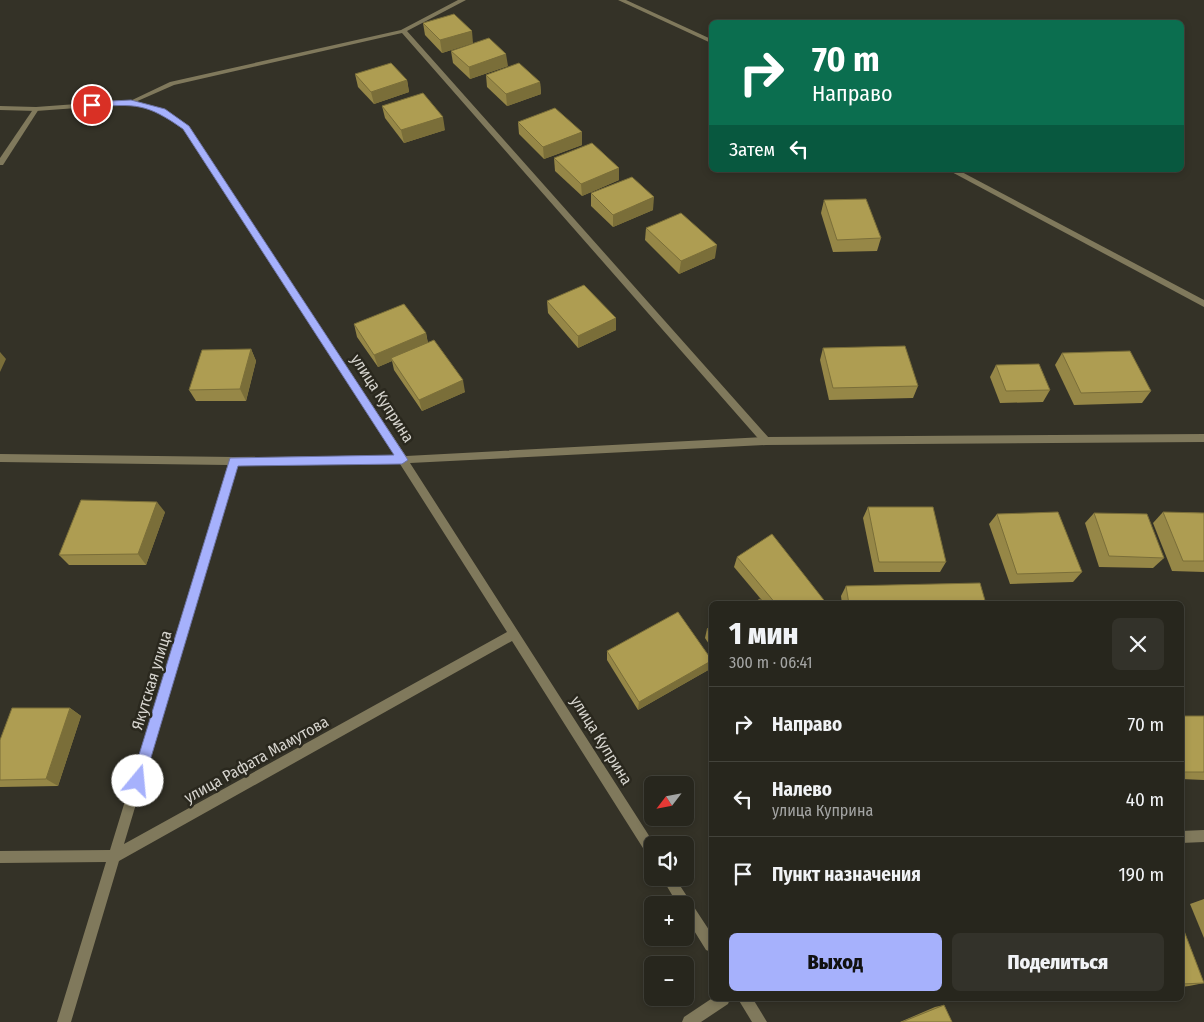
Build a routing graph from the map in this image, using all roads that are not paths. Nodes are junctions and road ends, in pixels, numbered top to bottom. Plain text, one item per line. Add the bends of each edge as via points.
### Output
1 (463, 0) edge
2 (622, 0) edge
3 (402, 32) junction
4 (709, 40) edge
5 (131, 102) junction
6 (0, 108) edge
7 (36, 109) junction
8 (0, 164) edge
9 (956, 172) edge
10 (1204, 304) edge
11 (1204, 438) edge
12 (766, 441) junction
13 (0, 458) edge
14 (402, 460) junction
15 (234, 462) junction
16 (514, 634) junction
17 (1204, 836) edge
18 (1184, 837) edge
19 (644, 839) edge
20 (115, 856) junction
21 (0, 857) edge
22 (673, 886) edge
23 (709, 942) edge
24 (720, 1001) edge
25 (746, 1001) edge
26 (64, 1022) edge
27 (689, 1022) edge
28 (760, 1022) edge

1 - 3 street
2 - 4 street
3 - 5 street via 172,83
3 - 12 street
5 - 7 street, улица Куприна
5 - 14 street, улица Куприна via 162,110 186,128
6 - 7 street, улица Куприна
7 - 8 street
9 - 10 street
11 - 12 street
12 - 14 street
13 - 15 street
14 - 15 street
14 - 16 street, улица Куприна
15 - 20 street, Якутская улица
16 - 19 street, улица Куприна
16 - 20 street, улица Рафата Мамутова
17 - 18 street
20 - 21 street, улица Рафата Мамутова
20 - 26 street, Якутская улица
22 - 23 street
24 - 27 street
25 - 28 street

